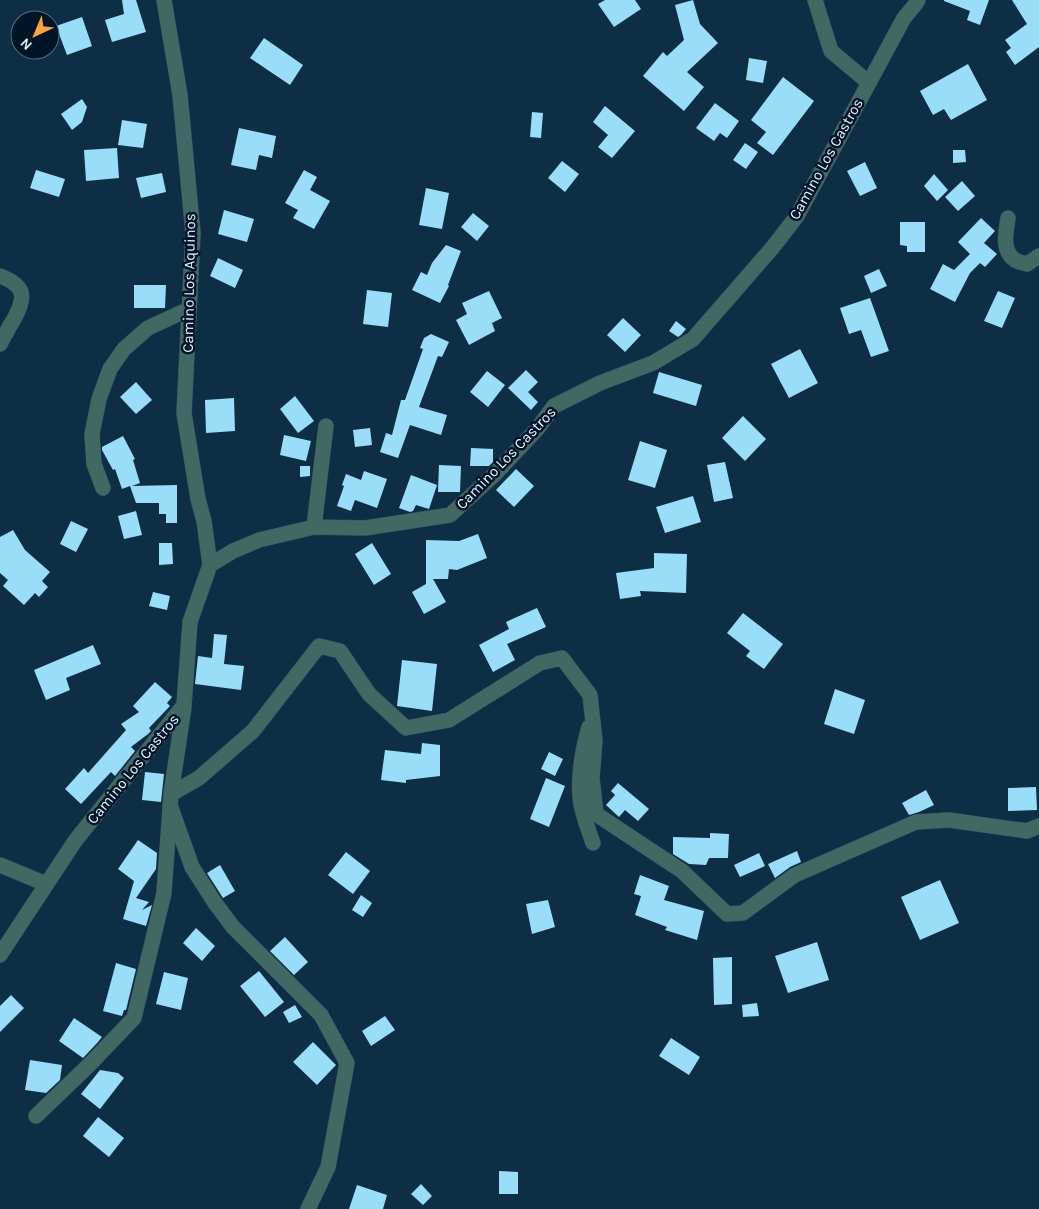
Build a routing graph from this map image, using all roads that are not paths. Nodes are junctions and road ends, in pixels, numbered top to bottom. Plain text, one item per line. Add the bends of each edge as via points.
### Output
1 (164, 0) edge
2 (815, 0) edge
3 (918, 0) edge
4 (869, 82) junction
5 (1008, 218) dead end
6 (1039, 256) edge
7 (0, 276) edge
8 (189, 309) junction
9 (0, 344) edge
10 (326, 426) dead end
11 (103, 488) dead end
12 (314, 527) junction
13 (210, 566) junction
14 (184, 705) junction
15 (592, 713) junction
16 (170, 800) junction
17 (1039, 826) edge
18 (593, 843) dead end
19 (0, 865) edge
20 (46, 884) junction
21 (0, 955) edge
22 (36, 1116) dead end
23 (308, 1209) edge

1 - 8 street, Camino Los Aquinos via 180,94 193,233
2 - 4 street via 831,51
3 - 4 street, Camino Los Castros via 904,18
4 - 12 street, Camino Los Castros via 797,216 694,339 653,363 600,383 554,406 494,475 450,516 365,528
5 - 6 street via 1006,249 1015,260 1027,264
7 - 9 street via 20,289 23,298
8 - 11 street via 148,328 124,349 110,369 99,399 92,434 94,464
8 - 13 street, Camino Los Aquinos via 184,412
10 - 12 street
12 - 13 street, Camino Los Castros via 259,540
13 - 14 street, Camino Los Castros via 190,622
14 - 16 street
14 - 20 street, Camino Los Castros via 75,841
15 - 16 street via 590,695 562,658 540,663 449,720 406,728 369,694 340,651 319,646 253,731
15 - 17 street via 595,741 592,778 596,814 682,871 727,914 743,913 795,875 916,822 949,820 1027,831
15 - 18 street via 583,749 580,780 582,808
16 - 22 street via 164,893 134,1018
16 - 23 street via 192,867 215,903 233,927 321,1015 347,1063 328,1166
19 - 20 street
20 - 21 street, Camino Los Castros

